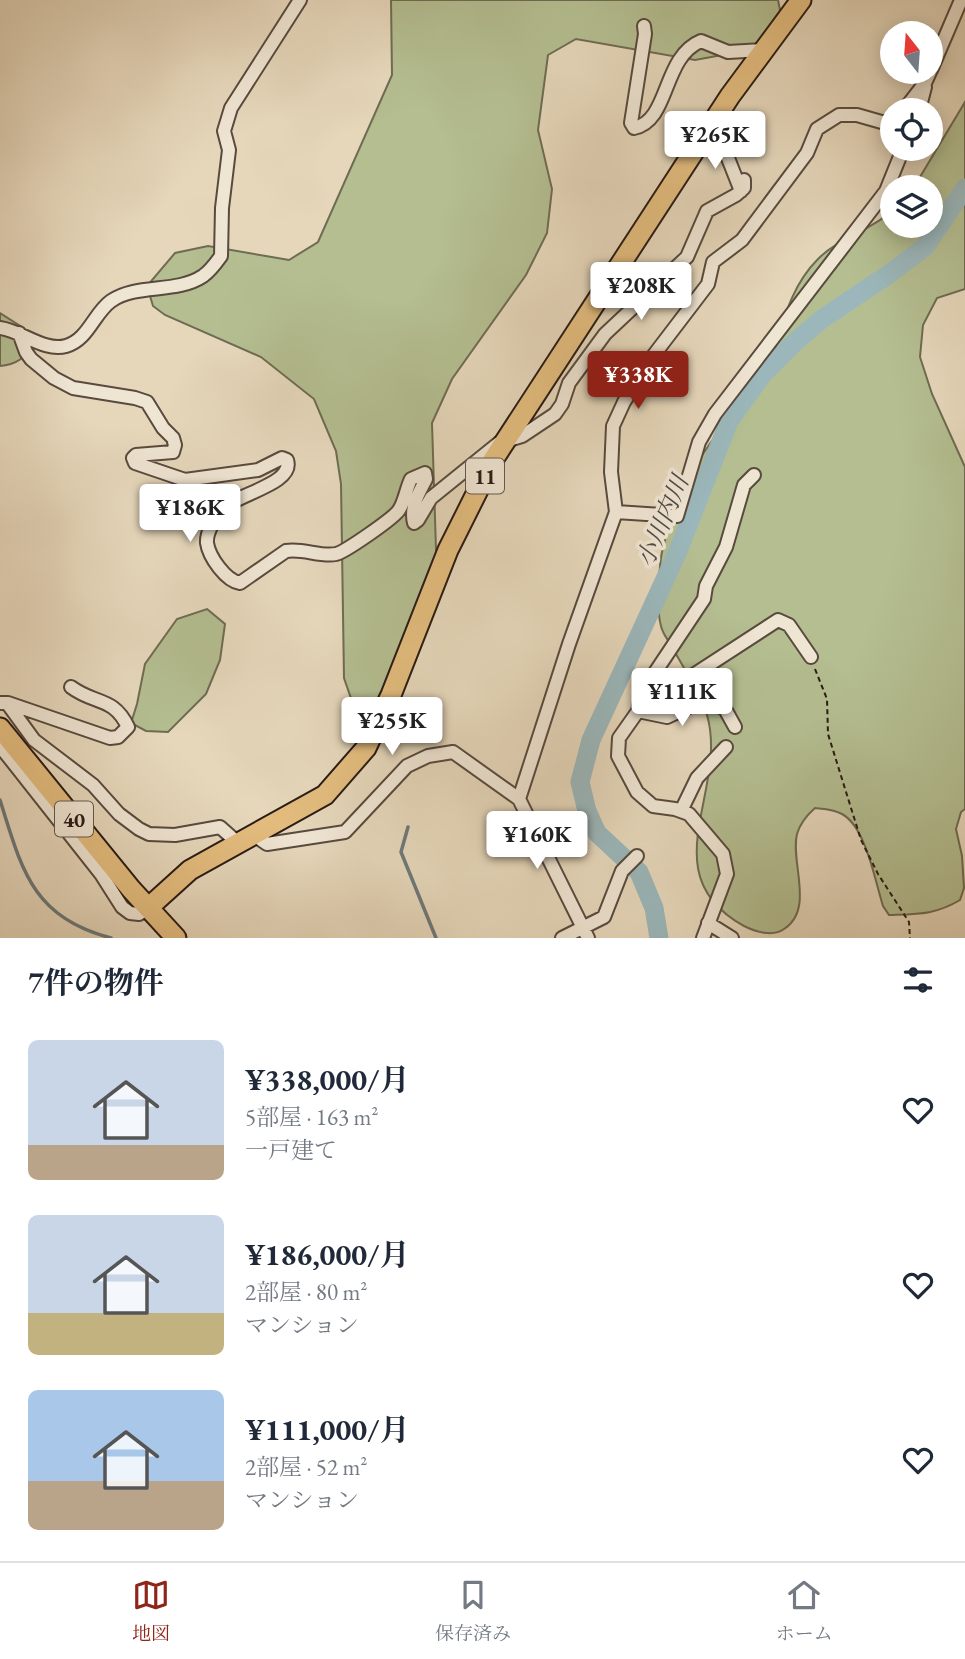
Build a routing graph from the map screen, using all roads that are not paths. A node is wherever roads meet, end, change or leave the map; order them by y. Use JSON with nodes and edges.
{"nodes":[{"id":1,"x":300,"y":0,"type":"edge"},
{"id":2,"x":801,"y":0,"type":"edge"},
{"id":3,"x":961,"y":0,"type":"edge"},
{"id":4,"x":644,"y":26,"type":"dead end"},
{"id":5,"x":943,"y":42,"type":"edge"},
{"id":6,"x":763,"y":50,"type":"junction"},
{"id":7,"x":880,"y":121,"type":"edge"},
{"id":8,"x":701,"y":139,"type":"junction"},
{"id":9,"x":898,"y":161,"type":"edge"},
{"id":10,"x":0,"y":328,"type":"edge"},
{"id":11,"x":19,"y":333,"type":"junction"},
{"id":12,"x":506,"y":440,"type":"junction"},
{"id":13,"x":754,"y":475,"type":"dead end"},
{"id":14,"x":616,"y":512,"type":"junction"},
{"id":15,"x":811,"y":657,"type":"road end"},
{"id":16,"x":71,"y":687,"type":"dead end"},
{"id":17,"x":4,"y":703,"type":"edge"},
{"id":18,"x":638,"y":711,"type":"junction"},
{"id":19,"x":735,"y":727,"type":"dead end"},
{"id":20,"x":0,"y":728,"type":"edge"},
{"id":21,"x":0,"y":746,"type":"edge"},
{"id":22,"x":726,"y":747,"type":"dead end"},
{"id":23,"x":519,"y":799,"type":"junction"},
{"id":24,"x":681,"y":811,"type":"junction"},
{"id":25,"x":246,"y":839,"type":"junction"},
{"id":26,"x":637,"y":856,"type":"dead end"},
{"id":27,"x":148,"y":908,"type":"junction"},
{"id":28,"x":708,"y":923,"type":"junction"},
{"id":29,"x":586,"y":933,"type":"edge"},
{"id":30,"x":176,"y":938,"type":"edge"},
{"id":31,"x":562,"y":938,"type":"edge"},
{"id":32,"x":703,"y":938,"type":"edge"},
{"id":33,"x":732,"y":938,"type":"edge"}],
"edges":[{"from":1,"to":11,"type":"street"},
{"from":2,"to":6,"type":"main road","number":"11"},
{"from":3,"to":5,"type":"street"},
{"from":4,"to":6,"type":"street"},
{"from":6,"to":8,"type":"main road","number":"11"},
{"from":7,"to":14,"type":"street"},
{"from":8,"to":12,"type":"main road","number":"11"},
{"from":8,"to":12,"type":"street"},
{"from":9,"to":14,"type":"street"},
{"from":10,"to":11,"type":"street"},
{"from":11,"to":12,"type":"street"},
{"from":12,"to":25,"type":"main road","number":"11"},
{"from":13,"to":18,"type":"street"},
{"from":14,"to":23,"type":"street"},
{"from":15,"to":18,"type":"street"},
{"from":16,"to":17,"type":"street"},
{"from":17,"to":25,"type":"street"},
{"from":18,"to":19,"type":"street"},
{"from":18,"to":24,"type":"street"},
{"from":20,"to":27,"type":"main road","number":"40"},
{"from":21,"to":27,"type":"street"},
{"from":22,"to":24,"type":"street"},
{"from":23,"to":25,"type":"street"},
{"from":23,"to":29,"type":"street"},
{"from":24,"to":28,"type":"street"},
{"from":25,"to":27,"type":"main road","number":"11"},
{"from":26,"to":29,"type":"street"},
{"from":27,"to":30,"type":"main road"},
{"from":28,"to":32,"type":"street"},
{"from":28,"to":33,"type":"street"},
{"from":29,"to":31,"type":"street"}]}
